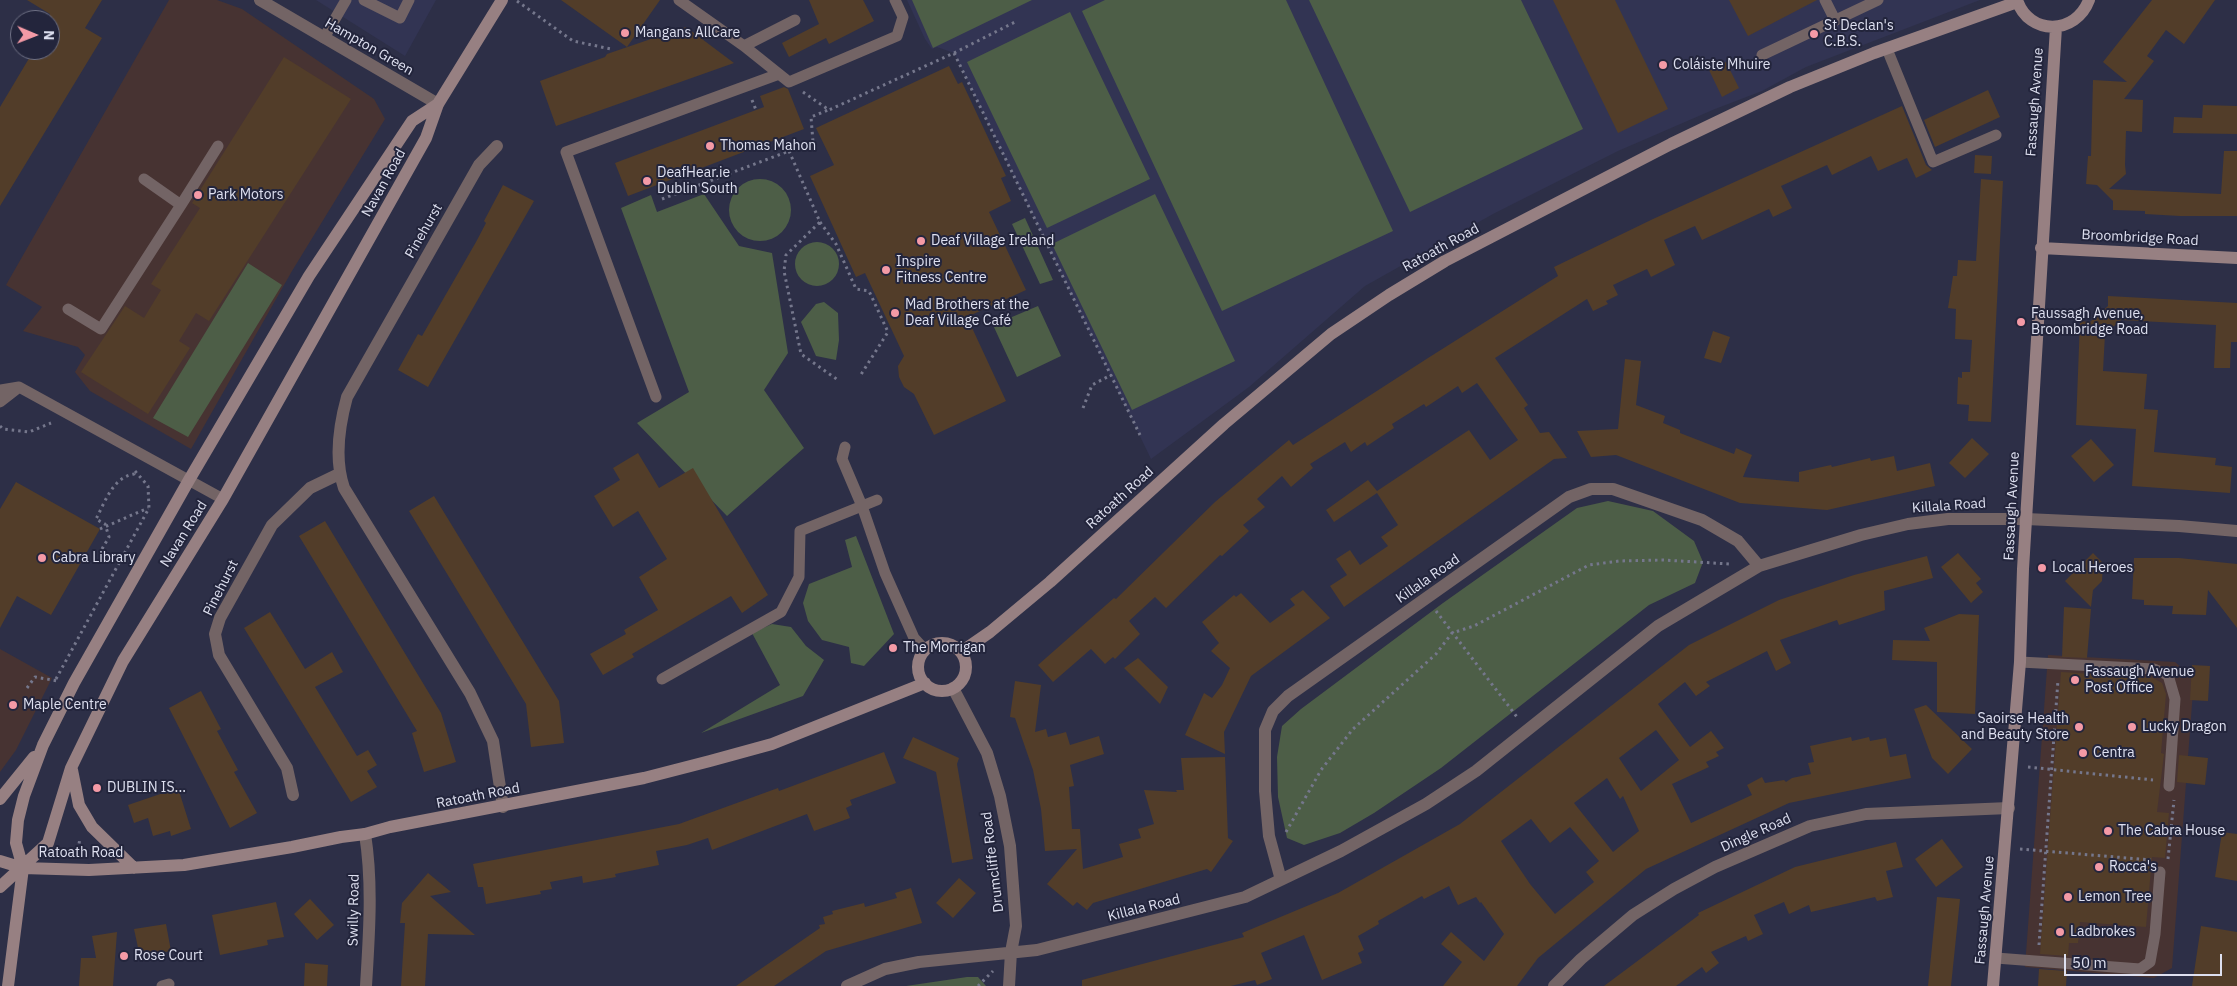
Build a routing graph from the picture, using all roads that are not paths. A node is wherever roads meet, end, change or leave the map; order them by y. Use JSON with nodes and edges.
{"nodes":[{"id":1,"x":260,"y":0,"type":"edge"},
{"id":2,"x":346,"y":0,"type":"edge"},
{"id":3,"x":364,"y":0,"type":"edge"},
{"id":4,"x":409,"y":0,"type":"edge"},
{"id":5,"x":502,"y":0,"type":"edge"},
{"id":6,"x":679,"y":0,"type":"edge"},
{"id":7,"x":895,"y":0,"type":"edge"},
{"id":8,"x":1825,"y":0,"type":"edge"},
{"id":9,"x":1878,"y":0,"type":"edge"},
{"id":10,"x":2089,"y":0,"type":"edge"},
{"id":11,"x":2017,"y":1,"type":"edge"},
{"id":12,"x":795,"y":20,"type":"dead end"},
{"id":13,"x":1835,"y":20,"type":"junction"},
{"id":14,"x":2056,"y":27,"type":"junction"},
{"id":15,"x":324,"y":38,"type":"junction"},
{"id":16,"x":744,"y":46,"type":"junction"},
{"id":17,"x":1886,"y":48,"type":"junction"},
{"id":18,"x":1762,"y":55,"type":"dead end"},
{"id":19,"x":779,"y":74,"type":"junction"},
{"id":20,"x":438,"y":104,"type":"junction"},
{"id":21,"x":1996,"y":135,"type":"dead end"},
{"id":22,"x":218,"y":146,"type":"dead end"},
{"id":23,"x":498,"y":146,"type":"dead end"},
{"id":24,"x":144,"y":179,"type":"dead end"},
{"id":25,"x":180,"y":205,"type":"junction"},
{"id":26,"x":2041,"y":248,"type":"junction"},
{"id":27,"x":2237,"y":258,"type":"edge"},
{"id":28,"x":68,"y":309,"type":"dead end"},
{"id":29,"x":19,"y":387,"type":"junction"},
{"id":30,"x":0,"y":390,"type":"edge"},
{"id":31,"x":656,"y":397,"type":"dead end"},
{"id":32,"x":0,"y":402,"type":"edge"},
{"id":33,"x":845,"y":447,"type":"dead end"},
{"id":34,"x":339,"y":474,"type":"junction"},
{"id":35,"x":189,"y":480,"type":"junction"},
{"id":36,"x":223,"y":499,"type":"junction"},
{"id":37,"x":878,"y":500,"type":"dead end"},
{"id":38,"x":862,"y":506,"type":"junction"},
{"id":39,"x":2026,"y":519,"type":"junction"},
{"id":40,"x":2237,"y":531,"type":"edge"},
{"id":41,"x":1759,"y":566,"type":"junction"},
{"id":42,"x":924,"y":650,"type":"junction"},
{"id":43,"x":961,"y":652,"type":"junction"},
{"id":44,"x":2020,"y":662,"type":"junction"},
{"id":45,"x":662,"y":679,"type":"dead end"},
{"id":46,"x":925,"y":683,"type":"junction"},
{"id":47,"x":953,"y":688,"type":"junction"},
{"id":48,"x":43,"y":745,"type":"junction"},
{"id":49,"x":71,"y":768,"type":"junction"},
{"id":50,"x":2169,"y":784,"type":"road end"},
{"id":51,"x":293,"y":795,"type":"dead end"},
{"id":52,"x":0,"y":799,"type":"edge"},
{"id":53,"x":503,"y":806,"type":"junction"},
{"id":54,"x":2009,"y":808,"type":"junction"},
{"id":55,"x":366,"y":834,"type":"junction"},
{"id":56,"x":0,"y":861,"type":"edge"},
{"id":57,"x":23,"y":868,"type":"junction"},
{"id":58,"x":134,"y":868,"type":"junction"},
{"id":59,"x":2160,"y":872,"type":"dead end"},
{"id":60,"x":1280,"y":880,"type":"junction"},
{"id":61,"x":0,"y":887,"type":"edge"},
{"id":62,"x":1011,"y":952,"type":"junction"},
{"id":63,"x":1996,"y":958,"type":"junction"},
{"id":64,"x":8,"y":986,"type":"edge"},
{"id":65,"x":366,"y":986,"type":"edge"},
{"id":66,"x":847,"y":986,"type":"edge"},
{"id":67,"x":1009,"y":986,"type":"edge"},
{"id":68,"x":1554,"y":986,"type":"edge"},
{"id":69,"x":1993,"y":986,"type":"edge"}],
"edges":[{"from":1,"to":15,"type":"street","name":"Hampton Green"},
{"from":2,"to":15,"type":"lane"},
{"from":3,"to":4,"type":"lane"},
{"from":5,"to":20,"type":"main road","name":"Navan Road"},
{"from":6,"to":16,"type":"lane"},
{"from":7,"to":19,"type":"lane"},
{"from":8,"to":13,"type":"lane"},
{"from":9,"to":13,"type":"lane"},
{"from":10,"to":14,"type":"main road"},
{"from":11,"to":14,"type":"main road"},
{"from":11,"to":17,"type":"main road","name":"Ratoath Road"},
{"from":12,"to":16,"type":"lane"},
{"from":13,"to":18,"type":"lane"},
{"from":14,"to":26,"type":"main road","name":"Fassaugh Avenue"},
{"from":15,"to":20,"type":"street","name":"Hampton Green"},
{"from":16,"to":19,"type":"lane"},
{"from":17,"to":21,"type":"lane"},
{"from":17,"to":43,"type":"main road","name":"Ratoath Road"},
{"from":19,"to":31,"type":"lane"},
{"from":20,"to":35,"type":"main road","name":"Navan Road"},
{"from":20,"to":36,"type":"main road","name":"Navan Road"},
{"from":22,"to":25,"type":"lane"},
{"from":23,"to":34,"type":"street","name":"Pinehurst"},
{"from":24,"to":25,"type":"lane"},
{"from":25,"to":28,"type":"lane"},
{"from":26,"to":27,"type":"main road","name":"Broombridge Road"},
{"from":26,"to":39,"type":"main road","name":"Fassaugh Avenue"},
{"from":29,"to":30,"type":"lane"},
{"from":29,"to":32,"type":"lane"},
{"from":29,"to":35,"type":"lane"},
{"from":33,"to":38,"type":"lane"},
{"from":34,"to":51,"type":"street","name":"Pinehurst"},
{"from":34,"to":53,"type":"street","name":"Pinehurst"},
{"from":35,"to":36,"type":"lane"},
{"from":35,"to":48,"type":"main road","name":"Navan Road"},
{"from":36,"to":49,"type":"main road","name":"Navan Road"},
{"from":37,"to":38,"type":"lane"},
{"from":38,"to":42,"type":"lane"},
{"from":38,"to":45,"type":"lane"},
{"from":39,"to":40,"type":"street","name":"Killala Road"},
{"from":39,"to":41,"type":"street","name":"Killala Road"},
{"from":39,"to":44,"type":"main road","name":"Fassaugh Avenue"},
{"from":41,"to":60,"type":"street","name":"Killala Road"},
{"from":41,"to":60,"type":"street","name":"Killala Road"},
{"from":42,"to":43,"type":"main road"},
{"from":42,"to":46,"type":"main road"},
{"from":43,"to":47,"type":"main road"},
{"from":44,"to":50,"type":"lane"},
{"from":44,"to":54,"type":"main road","name":"Fassaugh Avenue"},
{"from":46,"to":47,"type":"main road"},
{"from":46,"to":53,"type":"main road","name":"Ratoath Road"},
{"from":47,"to":62,"type":"street","name":"Drumcliffe Road"},
{"from":48,"to":52,"type":"main road","name":"Navan Road"},
{"from":48,"to":57,"type":"main road","name":"Navan Road"},
{"from":49,"to":57,"type":"main road","name":"Navan Road"},
{"from":49,"to":58,"type":"main road"},
{"from":53,"to":55,"type":"main road","name":"Ratoath Road"},
{"from":54,"to":63,"type":"main road","name":"Fassaugh Avenue"},
{"from":54,"to":68,"type":"street","name":"Dingle Road"},
{"from":55,"to":58,"type":"main road","name":"Ratoath Road"},
{"from":55,"to":65,"type":"street","name":"Swilly Road"},
{"from":56,"to":57,"type":"main road","name":"Ratoath Road"},
{"from":57,"to":58,"type":"main road","name":"Ratoath Road"},
{"from":57,"to":61,"type":"main road"},
{"from":57,"to":64,"type":"main road"},
{"from":59,"to":63,"type":"lane"},
{"from":60,"to":62,"type":"street","name":"Killala Road"},
{"from":62,"to":66,"type":"street"},
{"from":62,"to":67,"type":"street","name":"Drumcliffe Road"},
{"from":63,"to":69,"type":"main road","name":"Fassaugh Avenue"}]}
